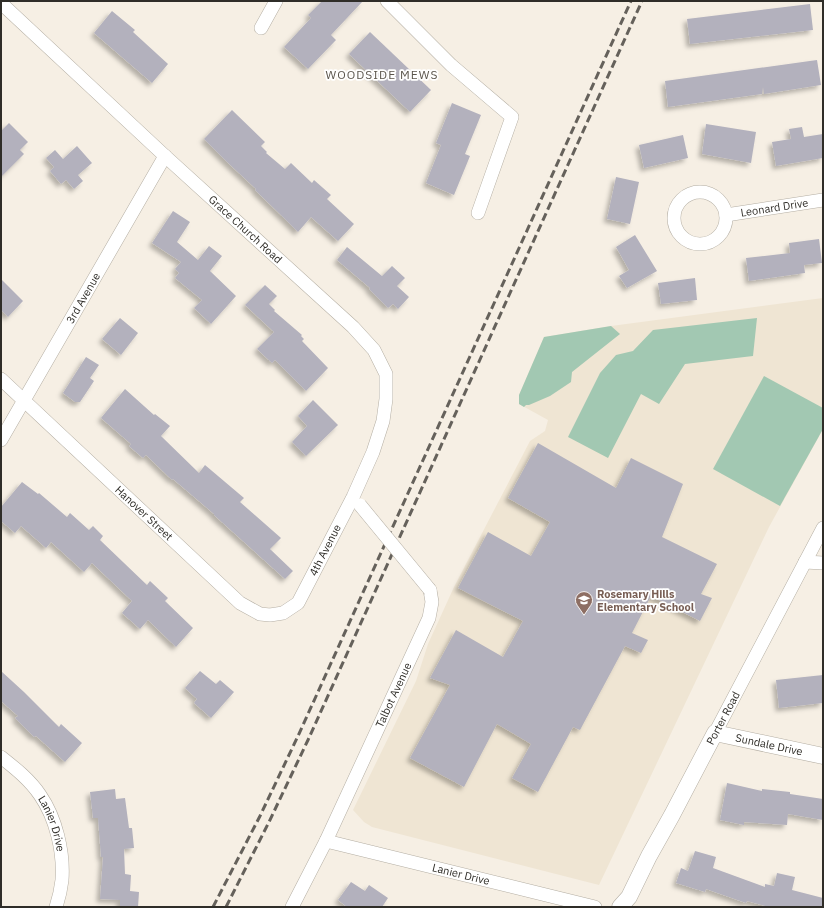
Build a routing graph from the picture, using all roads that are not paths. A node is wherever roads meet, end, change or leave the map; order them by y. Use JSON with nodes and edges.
{"nodes":[{"id":1,"x":276,"y":1,"type":"edge"},
{"id":2,"x":387,"y":1,"type":"edge"},
{"id":3,"x":1,"y":3,"type":"edge"},
{"id":4,"x":261,"y":28,"type":"dead end"},
{"id":5,"x":166,"y":156,"type":"junction"},
{"id":6,"x":823,"y":200,"type":"edge"},
{"id":7,"x":478,"y":213,"type":"dead end"},
{"id":8,"x":726,"y":215,"type":"junction"},
{"id":9,"x":1,"y":379,"type":"edge"},
{"id":10,"x":24,"y":400,"type":"junction"},
{"id":11,"x":1,"y":440,"type":"edge"},
{"id":12,"x":357,"y":501,"type":"junction"},
{"id":13,"x":823,"y":528,"type":"edge"},
{"id":14,"x":805,"y":562,"type":"junction"},
{"id":15,"x":823,"y":563,"type":"edge"},
{"id":16,"x":298,"y":603,"type":"joint"},
{"id":17,"x":715,"y":734,"type":"junction"},
{"id":18,"x":1,"y":756,"type":"edge"},
{"id":19,"x":823,"y":756,"type":"edge"},
{"id":20,"x":326,"y":840,"type":"junction"},
{"id":21,"x":56,"y":907,"type":"edge"},
{"id":22,"x":292,"y":907,"type":"edge"},
{"id":23,"x":595,"y":907,"type":"edge"},
{"id":24,"x":620,"y":907,"type":"edge"}],
"edges":[{"from":1,"to":4,"type":"street"},
{"from":2,"to":7,"type":"street"},
{"from":3,"to":5,"type":"street","name":"Grace Church Road"},
{"from":5,"to":10,"type":"street","name":"3rd Avenue"},
{"from":5,"to":12,"type":"street","name":"Grace Church Road"},
{"from":6,"to":8,"type":"street","name":"Leonard Drive"},
{"from":8,"to":8,"type":"street","name":"Leonard Drive"},
{"from":9,"to":10,"type":"street","name":"Hanover Street"},
{"from":10,"to":11,"type":"street","name":"3rd Avenue"},
{"from":10,"to":16,"type":"street","name":"Hanover Street"},
{"from":12,"to":16,"type":"street","name":"4th Avenue"},
{"from":12,"to":20,"type":"street","name":"Talbot Avenue","bridge":true},
{"from":13,"to":14,"type":"street","name":"Porter Road"},
{"from":14,"to":15,"type":"street"},
{"from":14,"to":17,"type":"street","name":"Porter Road"},
{"from":17,"to":19,"type":"street","name":"Sundale Drive"},
{"from":17,"to":24,"type":"street","name":"Porter Road"},
{"from":18,"to":21,"type":"street","name":"Lanier Drive"},
{"from":20,"to":22,"type":"street","name":"Talbot Avenue"},
{"from":20,"to":23,"type":"street","name":"Lanier Drive"}]}
